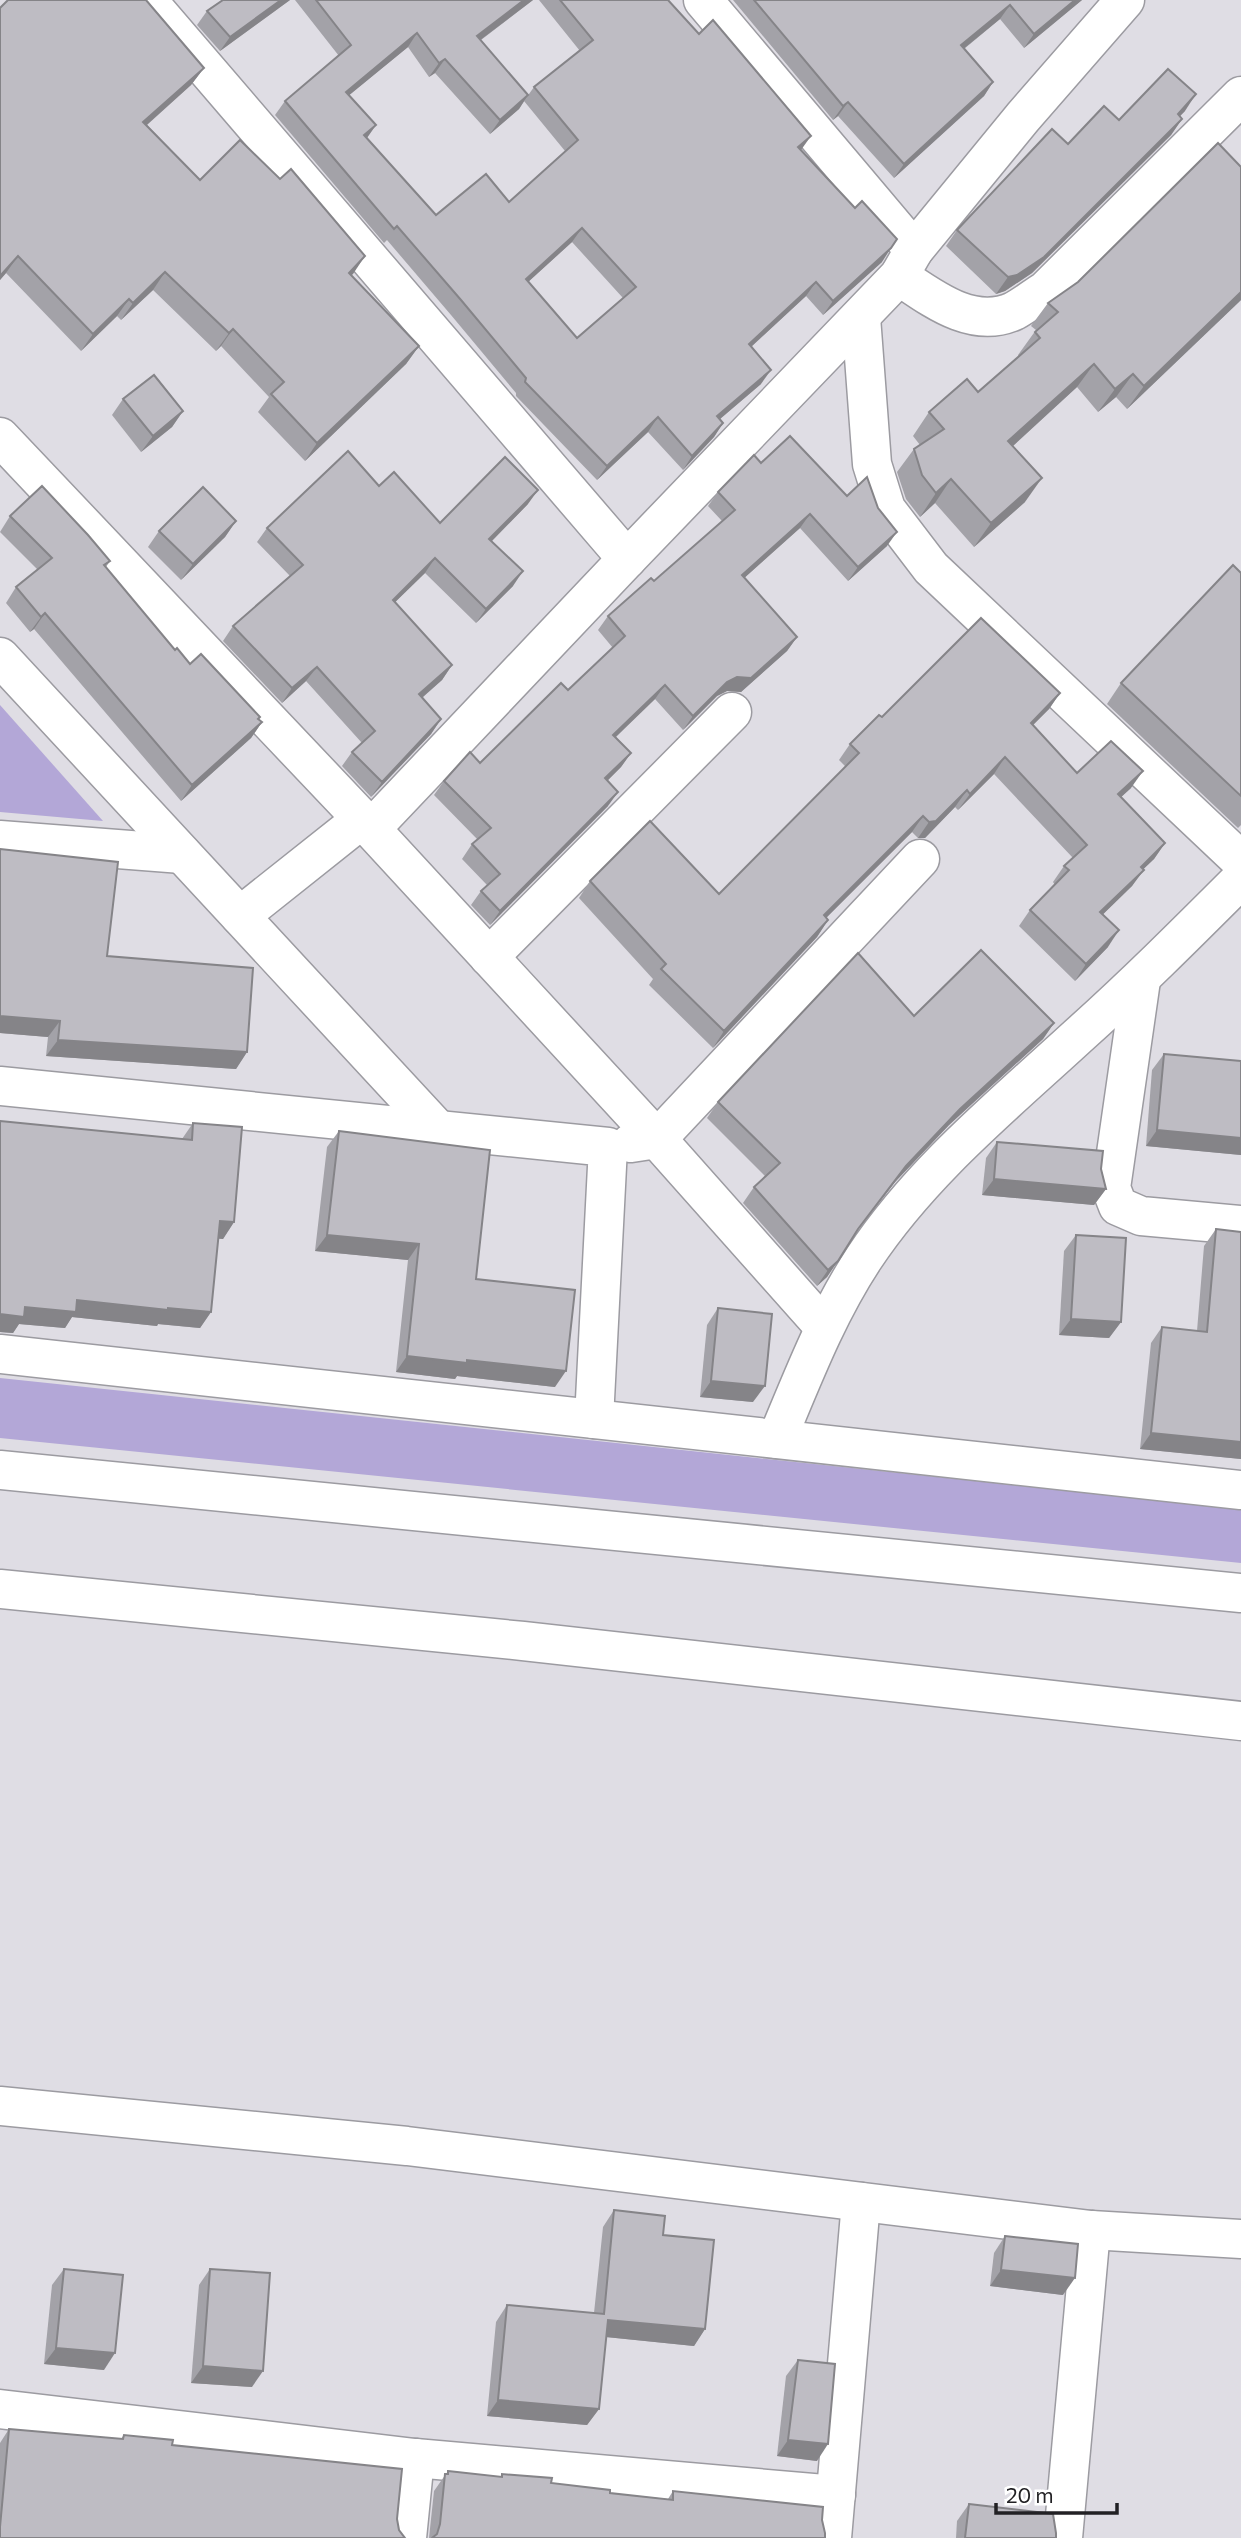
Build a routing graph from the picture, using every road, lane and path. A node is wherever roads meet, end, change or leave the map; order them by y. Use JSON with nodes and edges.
{"nodes":[{"id":1,"x":148,"y":0,"type":"edge"},
{"id":2,"x":703,"y":0,"type":"edge"},
{"id":3,"x":1125,"y":0,"type":"edge"},
{"id":4,"x":1241,"y":96,"type":"edge"},
{"id":5,"x":906,"y":263,"type":"junction"},
{"id":6,"x":860,"y":317,"type":"junction"},
{"id":7,"x":0,"y":437,"type":"edge"},
{"id":8,"x":627,"y":559,"type":"junction"},
{"id":9,"x":0,"y":657,"type":"edge"},
{"id":10,"x":732,"y":712,"type":"dead end"},
{"id":11,"x":367,"y":824,"type":"junction"},
{"id":12,"x":0,"y":840,"type":"edge"},
{"id":13,"x":182,"y":854,"type":"junction"},
{"id":14,"x":920,"y":859,"type":"dead end"},
{"id":15,"x":1241,"y":860,"type":"edge"},
{"id":16,"x":1241,"y":879,"type":"edge"},
{"id":17,"x":240,"y":916,"type":"junction"},
{"id":18,"x":489,"y":957,"type":"junction"},
{"id":19,"x":1141,"y":980,"type":"junction"},
{"id":20,"x":0,"y":1086,"type":"edge"},
{"id":21,"x":440,"y":1132,"type":"junction"},
{"id":22,"x":657,"y":1139,"type":"junction"},
{"id":23,"x":608,"y":1147,"type":"junction"},
{"id":24,"x":1241,"y":1225,"type":"edge"},
{"id":25,"x":824,"y":1328,"type":"junction"},
{"id":26,"x":0,"y":1354,"type":"edge"},
{"id":27,"x":594,"y":1419,"type":"junction"},
{"id":28,"x":778,"y":1439,"type":"junction"},
{"id":29,"x":0,"y":1470,"type":"edge"},
{"id":30,"x":1241,"y":1490,"type":"edge"},
{"id":31,"x":0,"y":1589,"type":"edge"},
{"id":32,"x":1241,"y":1593,"type":"edge"},
{"id":33,"x":1241,"y":1721,"type":"edge"},
{"id":34,"x":0,"y":2106,"type":"edge"},
{"id":35,"x":861,"y":2202,"type":"junction"},
{"id":36,"x":1091,"y":2230,"type":"junction"},
{"id":37,"x":1241,"y":2239,"type":"edge"},
{"id":38,"x":0,"y":2409,"type":"edge"},
{"id":39,"x":415,"y":2458,"type":"junction"},
{"id":40,"x":836,"y":2495,"type":"junction"},
{"id":41,"x":407,"y":2538,"type":"edge"},
{"id":42,"x":832,"y":2538,"type":"edge"},
{"id":43,"x":1063,"y":2538,"type":"edge"}],
"edges":[{"from":1,"to":8,"type":"street"},
{"from":2,"to":5,"type":"street"},
{"from":3,"to":5,"type":"street"},
{"from":4,"to":5,"type":"street"},
{"from":5,"to":6,"type":"street"},
{"from":6,"to":8,"type":"street"},
{"from":6,"to":15,"type":"street"},
{"from":7,"to":11,"type":"street"},
{"from":8,"to":11,"type":"street"},
{"from":9,"to":13,"type":"street"},
{"from":10,"to":18,"type":"street"},
{"from":11,"to":17,"type":"street"},
{"from":11,"to":18,"type":"street"},
{"from":12,"to":13,"type":"street"},
{"from":13,"to":17,"type":"street"},
{"from":14,"to":22,"type":"street"},
{"from":16,"to":19,"type":"street"},
{"from":17,"to":21,"type":"street"},
{"from":18,"to":22,"type":"street"},
{"from":19,"to":24,"type":"street"},
{"from":19,"to":25,"type":"street"},
{"from":20,"to":21,"type":"street"},
{"from":21,"to":23,"type":"street"},
{"from":22,"to":23,"type":"street"},
{"from":22,"to":25,"type":"street"},
{"from":23,"to":27,"type":"street"},
{"from":25,"to":28,"type":"street"},
{"from":26,"to":27,"type":"street"},
{"from":27,"to":28,"type":"street"},
{"from":28,"to":30,"type":"street"},
{"from":29,"to":32,"type":"street"},
{"from":31,"to":33,"type":"street"},
{"from":34,"to":35,"type":"street"},
{"from":35,"to":36,"type":"street"},
{"from":35,"to":40,"type":"street"},
{"from":36,"to":37,"type":"street"},
{"from":36,"to":43,"type":"street"},
{"from":38,"to":39,"type":"street"},
{"from":39,"to":40,"type":"street"},
{"from":39,"to":41,"type":"street"},
{"from":40,"to":42,"type":"street"}]}
